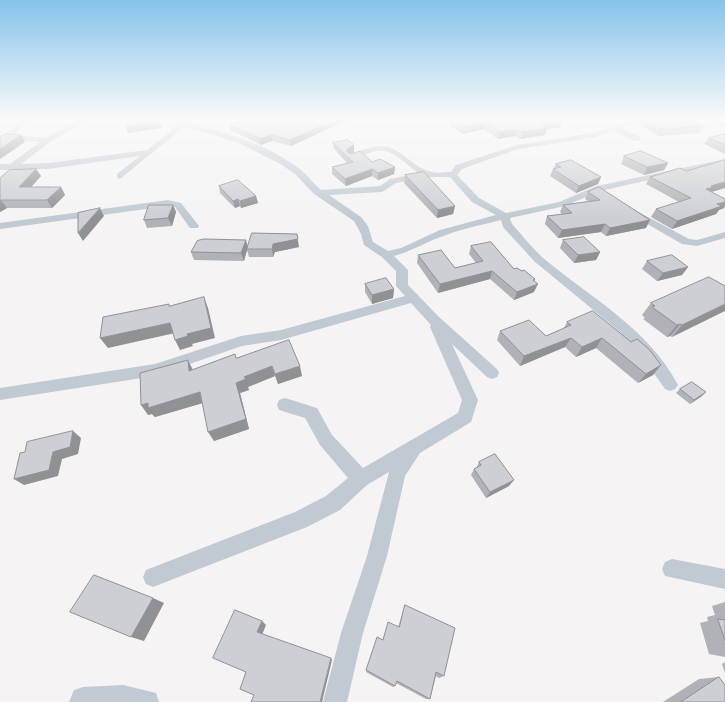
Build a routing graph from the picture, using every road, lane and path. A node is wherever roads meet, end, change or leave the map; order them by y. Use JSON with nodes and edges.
{"nodes":[{"id":1,"x":32,"y":152,"type":"edge"},
{"id":2,"x":149,"y":152,"type":"joint"},
{"id":3,"x":263,"y":152,"type":"edge"},
{"id":4,"x":366,"y":152,"type":"edge"},
{"id":5,"x":394,"y":152,"type":"edge"},
{"id":6,"x":504,"y":152,"type":"edge"},
{"id":7,"x":352,"y":157,"type":"edge"},
{"id":8,"x":725,"y":161,"type":"edge"},
{"id":9,"x":0,"y":167,"type":"edge"},
{"id":10,"x":12,"y":167,"type":"junction"},
{"id":11,"x":428,"y":174,"type":"junction"},
{"id":12,"x":453,"y":175,"type":"junction"},
{"id":13,"x":120,"y":176,"type":"dead end"},
{"id":14,"x":597,"y":189,"type":"junction"},
{"id":15,"x":319,"y":193,"type":"junction"},
{"id":16,"x":610,"y":197,"type":"edge"},
{"id":17,"x":623,"y":205,"type":"edge"},
{"id":18,"x":505,"y":216,"type":"junction"},
{"id":19,"x":0,"y":226,"type":"edge"},
{"id":20,"x":194,"y":226,"type":"dead end"},
{"id":21,"x":725,"y":235,"type":"edge"},
{"id":22,"x":386,"y":255,"type":"junction"},
{"id":23,"x":414,"y":298,"type":"junction"},
{"id":24,"x":434,"y":320,"type":"junction"},
{"id":25,"x":492,"y":373,"type":"dead end"},
{"id":26,"x":670,"y":385,"type":"dead end"},
{"id":27,"x":0,"y":394,"type":"edge"},
{"id":28,"x":285,"y":405,"type":"dead end"},
{"id":29,"x":414,"y":448,"type":"junction"},
{"id":30,"x":361,"y":479,"type":"junction"},
{"id":31,"x":672,"y":569,"type":"dead end"},
{"id":32,"x":153,"y":577,"type":"dead end"},
{"id":33,"x":725,"y":579,"type":"edge"},
{"id":34,"x":81,"y":702,"type":"edge"},
{"id":35,"x":147,"y":702,"type":"edge"},
{"id":36,"x":335,"y":702,"type":"edge"}],
"edges":[{"from":1,"to":10,"type":"street"},
{"from":2,"to":10,"type":"street"},
{"from":2,"to":13,"type":"street"},
{"from":3,"to":15,"type":"street"},
{"from":4,"to":7,"type":"street"},
{"from":5,"to":11,"type":"street"},
{"from":6,"to":12,"type":"street"},
{"from":8,"to":14,"type":"street"},
{"from":9,"to":10,"type":"street"},
{"from":11,"to":12,"type":"street"},
{"from":11,"to":15,"type":"street"},
{"from":12,"to":18,"type":"street"},
{"from":14,"to":16,"type":"street"},
{"from":14,"to":18,"type":"street"},
{"from":15,"to":22,"type":"street"},
{"from":17,"to":21,"type":"street"},
{"from":18,"to":22,"type":"street"},
{"from":18,"to":26,"type":"street"},
{"from":19,"to":20,"type":"street"},
{"from":22,"to":23,"type":"street"},
{"from":23,"to":24,"type":"street"},
{"from":23,"to":27,"type":"street"},
{"from":24,"to":25,"type":"street"},
{"from":24,"to":29,"type":"street"},
{"from":28,"to":30,"type":"street"},
{"from":29,"to":30,"type":"street"},
{"from":29,"to":36,"type":"street"},
{"from":30,"to":32,"type":"street"},
{"from":31,"to":33,"type":"street"},
{"from":34,"to":35,"type":"street"}]}
